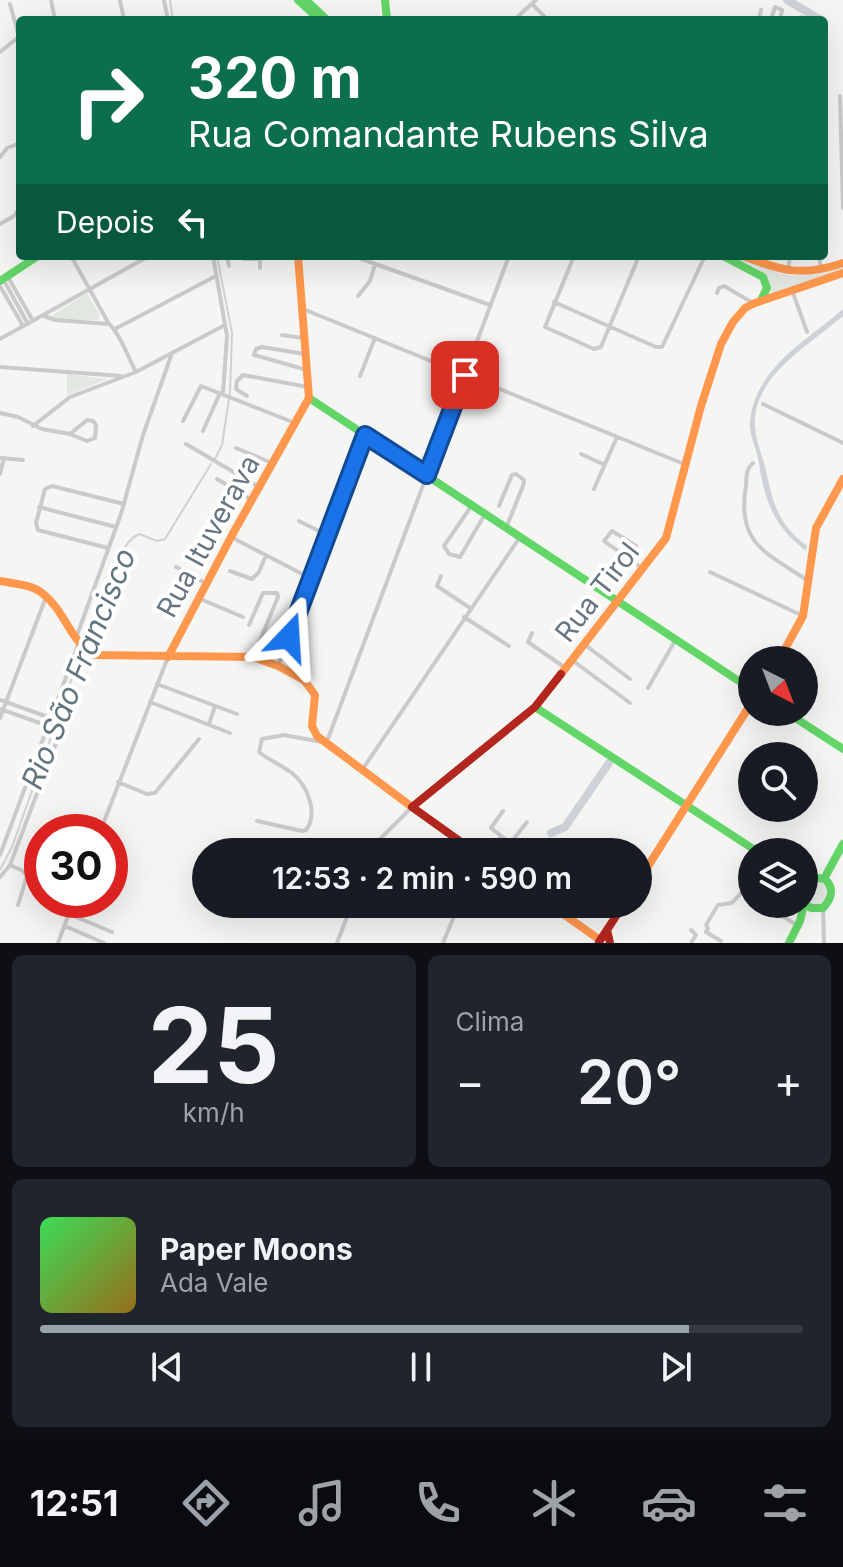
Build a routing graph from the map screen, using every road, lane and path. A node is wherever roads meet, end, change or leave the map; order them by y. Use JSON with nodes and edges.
{"nodes":[{"id":1,"x":298,"y":0,"type":"edge"},
{"id":2,"x":306,"y":0,"type":"edge"},
{"id":3,"x":534,"y":2,"type":"edge"},
{"id":4,"x":10,"y":4,"type":"dead end"},
{"id":5,"x":761,"y":10,"type":"dead end"},
{"id":6,"x":315,"y":16,"type":"edge"},
{"id":7,"x":323,"y":16,"type":"edge"},
{"id":8,"x":518,"y":16,"type":"edge"},
{"id":9,"x":760,"y":16,"type":"edge"},
{"id":10,"x":772,"y":16,"type":"edge"},
{"id":11,"x":781,"y":16,"type":"edge"},
{"id":12,"x":16,"y":26,"type":"edge"},
{"id":13,"x":16,"y":39,"type":"edge"},
{"id":14,"x":0,"y":52,"type":"edge"},
{"id":15,"x":833,"y":96,"type":"dead end"},
{"id":16,"x":842,"y":96,"type":"edge"},
{"id":17,"x":843,"y":208,"type":"edge"},
{"id":18,"x":32,"y":260,"type":"edge"},
{"id":19,"x":73,"y":260,"type":"edge"},
{"id":20,"x":142,"y":260,"type":"edge"},
{"id":21,"x":214,"y":260,"type":"edge"},
{"id":22,"x":228,"y":260,"type":"edge"},
{"id":23,"x":260,"y":260,"type":"edge"},
{"id":24,"x":298,"y":260,"type":"edge"},
{"id":25,"x":364,"y":260,"type":"edge"},
{"id":26,"x":507,"y":260,"type":"edge"},
{"id":27,"x":572,"y":260,"type":"edge"},
{"id":28,"x":637,"y":260,"type":"edge"},
{"id":29,"x":703,"y":260,"type":"edge"},
{"id":30,"x":731,"y":260,"type":"edge"},
{"id":31,"x":761,"y":260,"type":"edge"},
{"id":32,"x":790,"y":260,"type":"edge"},
{"id":33,"x":819,"y":260,"type":"edge"},
{"id":34,"x":843,"y":263,"type":"edge"},
{"id":35,"x":375,"y":264,"type":"junction"},
{"id":36,"x":229,"y":266,"type":"dead end"},
{"id":37,"x":260,"y":268,"type":"dead end"},
{"id":38,"x":822,"y":271,"type":"junction"},
{"id":39,"x":788,"y":273,"type":"junction"},
{"id":40,"x":843,"y":273,"type":"edge"},
{"id":41,"x":216,"y":276,"type":"junction"},
{"id":42,"x":3,"y":281,"type":"edge"},
{"id":43,"x":90,"y":289,"type":"junction"},
{"id":44,"x":792,"y":290,"type":"junction"},
{"id":45,"x":717,"y":293,"type":"dead end"},
{"id":46,"x":358,"y":296,"type":"dead end"},
{"id":47,"x":554,"y":302,"type":"junction"},
{"id":48,"x":756,"y":302,"type":"junction"},
{"id":49,"x":490,"y":305,"type":"junction"},
{"id":50,"x":301,"y":308,"type":"junction"},
{"id":51,"x":43,"y":315,"type":"junction"},
{"id":52,"x":28,"y":324,"type":"junction"},
{"id":53,"x":109,"y":324,"type":"junction"},
{"id":54,"x":225,"y":325,"type":"junction"},
{"id":55,"x":610,"y":327,"type":"junction"},
{"id":56,"x":115,"y":329,"type":"junction"},
{"id":57,"x":807,"y":332,"type":"dead end"},
{"id":58,"x":282,"y":335,"type":"dead end"},
{"id":59,"x":304,"y":338,"type":"junction"},
{"id":60,"x":375,"y":338,"type":"junction"},
{"id":61,"x":0,"y":339,"type":"edge"},
{"id":62,"x":305,"y":354,"type":"junction"},
{"id":63,"x":171,"y":356,"type":"junction"},
{"id":64,"x":0,"y":367,"type":"edge"},
{"id":65,"x":307,"y":370,"type":"junction"},
{"id":66,"x":136,"y":372,"type":"junction"},
{"id":67,"x":465,"y":375,"type":"junction"},
{"id":68,"x":124,"y":376,"type":"junction"},
{"id":69,"x":360,"y":376,"type":"dead end"},
{"id":70,"x":308,"y":387,"type":"junction"},
{"id":71,"x":224,"y":395,"type":"junction"},
{"id":72,"x":247,"y":396,"type":"dead end"},
{"id":73,"x":309,"y":398,"type":"junction"},
{"id":74,"x":763,"y":404,"type":"dead end"},
{"id":75,"x":0,"y":413,"type":"edge"},
{"id":76,"x":183,"y":421,"type":"dead end"},
{"id":77,"x":295,"y":423,"type":"junction"},
{"id":78,"x":33,"y":426,"type":"junction"},
{"id":79,"x":203,"y":431,"type":"dead end"},
{"id":80,"x":70,"y":434,"type":"junction"},
{"id":81,"x":365,"y":435,"type":"junction"},
{"id":82,"x":617,"y":437,"type":"junction"},
{"id":83,"x":843,"y":443,"type":"edge"},
{"id":84,"x":186,"y":444,"type":"dead end"},
{"id":85,"x":236,"y":448,"type":"dead end"},
{"id":86,"x":581,"y":454,"type":"dead end"},
{"id":87,"x":2,"y":458,"type":"edge"},
{"id":88,"x":23,"y":460,"type":"dead end"},
{"id":89,"x":272,"y":463,"type":"junction"},
{"id":90,"x":753,"y":463,"type":"dead end"},
{"id":91,"x":605,"y":465,"type":"junction"},
{"id":92,"x":686,"y":465,"type":"junction"},
{"id":93,"x":231,"y":470,"type":"junction"},
{"id":94,"x":0,"y":474,"type":"edge"},
{"id":95,"x":427,"y":475,"type":"junction"},
{"id":96,"x":217,"y":479,"type":"dead end"},
{"id":97,"x":843,"y":479,"type":"edge"},
{"id":98,"x":223,"y":483,"type":"junction"},
{"id":99,"x":259,"y":487,"type":"junction"},
{"id":100,"x":594,"y":489,"type":"dead end"},
{"id":101,"x":252,"y":500,"type":"junction"},
{"id":102,"x":124,"y":504,"type":"junction"},
{"id":103,"x":472,"y":505,"type":"junction"},
{"id":104,"x":499,"y":506,"type":"dead end"},
{"id":105,"x":39,"y":507,"type":"junction"},
{"id":106,"x":485,"y":514,"type":"junction"},
{"id":107,"x":299,"y":521,"type":"dead end"},
{"id":108,"x":116,"y":527,"type":"junction"},
{"id":109,"x":506,"y":528,"type":"junction"},
{"id":110,"x":327,"y":535,"type":"junction"},
{"id":111,"x":231,"y":537,"type":"junction"},
{"id":112,"x":520,"y":537,"type":"junction"},
{"id":113,"x":636,"y":546,"type":"dead end"},
{"id":114,"x":108,"y":549,"type":"junction"},
{"id":115,"x":266,"y":555,"type":"junction"},
{"id":116,"x":176,"y":567,"type":"dead end"},
{"id":117,"x":643,"y":569,"type":"junction"},
{"id":118,"x":230,"y":571,"type":"dead end"},
{"id":119,"x":710,"y":572,"type":"dead end"},
{"id":120,"x":441,"y":576,"type":"dead end"},
{"id":121,"x":310,"y":578,"type":"junction"},
{"id":122,"x":807,"y":580,"type":"junction"},
{"id":123,"x":0,"y":581,"type":"edge"},
{"id":124,"x":206,"y":583,"type":"junction"},
{"id":125,"x":46,"y":597,"type":"junction"},
{"id":126,"x":198,"y":598,"type":"junction"},
{"id":127,"x":617,"y":602,"type":"junction"},
{"id":128,"x":470,"y":608,"type":"junction"},
{"id":129,"x":803,"y":616,"type":"junction"},
{"id":130,"x":243,"y":617,"type":"dead end"},
{"id":131,"x":464,"y":617,"type":"junction"},
{"id":132,"x":249,"y":625,"type":"dead end"},
{"id":133,"x":532,"y":633,"type":"dead end"},
{"id":134,"x":676,"y":639,"type":"junction"},
{"id":135,"x":584,"y":644,"type":"junction"},
{"id":136,"x":79,"y":645,"type":"junction"},
{"id":137,"x":509,"y":646,"type":"dead end"},
{"id":138,"x":787,"y":646,"type":"edge"},
{"id":139,"x":168,"y":657,"type":"junction"},
{"id":140,"x":253,"y":657,"type":"junction"},
{"id":141,"x":569,"y":664,"type":"junction"},
{"id":142,"x":278,"y":666,"type":"junction"},
{"id":143,"x":630,"y":679,"type":"dead end"},
{"id":144,"x":738,"y":680,"type":"edge"},
{"id":145,"x":157,"y":684,"type":"junction"},
{"id":146,"x":648,"y":688,"type":"dead end"},
{"id":147,"x":3,"y":701,"type":"edge"},
{"id":148,"x":150,"y":702,"type":"junction"},
{"id":149,"x":630,"y":703,"type":"dead end"},
{"id":150,"x":215,"y":706,"type":"junction"},
{"id":151,"x":535,"y":707,"type":"junction"},
{"id":152,"x":2,"y":709,"type":"edge"},
{"id":153,"x":69,"y":709,"type":"dead end"},
{"id":154,"x":237,"y":714,"type":"dead end"},
{"id":155,"x":0,"y":718,"type":"edge"},
{"id":156,"x":51,"y":718,"type":"junction"},
{"id":157,"x":209,"y":724,"type":"junction"},
{"id":158,"x":738,"y":724,"type":"edge"},
{"id":159,"x":48,"y":726,"type":"junction"},
{"id":160,"x":808,"y":726,"type":"edge"},
{"id":161,"x":230,"y":733,"type":"dead end"},
{"id":162,"x":199,"y":739,"type":"dead end"},
{"id":163,"x":324,"y":743,"type":"junction"},
{"id":164,"x":843,"y":749,"type":"edge"},
{"id":165,"x":362,"y":770,"type":"junction"},
{"id":166,"x":118,"y":782,"type":"junction"},
{"id":167,"x":416,"y":802,"type":"junction"},
{"id":168,"x":687,"y":806,"type":"junction"},
{"id":169,"x":503,"y":811,"type":"dead end"},
{"id":170,"x":106,"y":814,"type":"edge"},
{"id":171,"x":428,"y":819,"type":"junction"},
{"id":172,"x":257,"y":821,"type":"dead end"},
{"id":173,"x":527,"y":822,"type":"dead end"},
{"id":174,"x":500,"y":837,"type":"joint"},
{"id":175,"x":381,"y":838,"type":"edge"},
{"id":176,"x":455,"y":838,"type":"edge"},
{"id":177,"x":738,"y":839,"type":"edge"},
{"id":178,"x":843,"y":844,"type":"edge"},
{"id":179,"x":0,"y":855,"type":"edge"},
{"id":180,"x":652,"y":860,"type":"edge"},
{"id":181,"x":10,"y":865,"type":"junction"},
{"id":182,"x":818,"y":876,"type":"edge"},
{"id":183,"x":0,"y":877,"type":"edge"},
{"id":184,"x":825,"y":877,"type":"junction"},
{"id":185,"x":838,"y":895,"type":"edge"},
{"id":186,"x":738,"y":896,"type":"edge"},
{"id":187,"x":18,"y":905,"type":"dead end"},
{"id":188,"x":819,"y":908,"type":"junction"},
{"id":189,"x":68,"y":918,"type":"edge"},
{"id":190,"x":79,"y":918,"type":"edge"},
{"id":191,"x":347,"y":918,"type":"edge"},
{"id":192,"x":453,"y":918,"type":"edge"},
{"id":193,"x":568,"y":918,"type":"edge"},
{"id":194,"x":615,"y":918,"type":"edge"},
{"id":195,"x":788,"y":918,"type":"edge"},
{"id":196,"x":800,"y":918,"type":"edge"},
{"id":197,"x":799,"y":924,"type":"junction"},
{"id":198,"x":65,"y":926,"type":"junction"},
{"id":199,"x":607,"y":930,"type":"junction"},
{"id":200,"x":691,"y":930,"type":"dead end"},
{"id":201,"x":112,"y":932,"type":"dead end"},
{"id":202,"x":721,"y":941,"type":"edge"},
{"id":203,"x":601,"y":942,"type":"edge"},
{"id":204,"x":58,"y":943,"type":"edge"},
{"id":205,"x":104,"y":943,"type":"edge"},
{"id":206,"x":337,"y":943,"type":"edge"},
{"id":207,"x":443,"y":943,"type":"edge"},
{"id":208,"x":610,"y":943,"type":"edge"},
{"id":209,"x":691,"y":943,"type":"edge"},
{"id":210,"x":789,"y":943,"type":"edge"},
{"id":211,"x":824,"y":943,"type":"edge"}],
"edges":[{"from":1,"to":6,"type":"street"},
{"from":2,"to":7,"type":"street"},
{"from":3,"to":8,"type":"street"},
{"from":4,"to":12,"type":"street"},
{"from":5,"to":9,"type":"street"},
{"from":10,"to":11,"type":"street"},
{"from":13,"to":14,"type":"street"},
{"from":15,"to":16,"type":"street"},
{"from":16,"to":17,"type":"street"},
{"from":18,"to":42,"type":"street"},
{"from":19,"to":43,"type":"street"},
{"from":20,"to":43,"type":"street"},
{"from":21,"to":41,"type":"street"},
{"from":22,"to":36,"type":"street"},
{"from":23,"to":37,"type":"street"},
{"from":24,"to":50,"type":"street"},
{"from":25,"to":35,"type":"street"},
{"from":26,"to":49,"type":"street"},
{"from":27,"to":47,"type":"street"},
{"from":28,"to":55,"type":"street"},
{"from":29,"to":55,"type":"street"},
{"from":30,"to":48,"type":"street"},
{"from":31,"to":39,"type":"street"},
{"from":32,"to":39,"type":"street"},
{"from":33,"to":38,"type":"street"},
{"from":34,"to":38,"type":"street"},
{"from":35,"to":46,"type":"street"},
{"from":35,"to":49,"type":"street"},
{"from":38,"to":39,"type":"street"},
{"from":40,"to":44,"type":"street"},
{"from":41,"to":54,"type":"street"},
{"from":41,"to":56,"type":"street"},
{"from":42,"to":52,"type":"street"},
{"from":42,"to":52,"type":"street"},
{"from":43,"to":51,"type":"street"},
{"from":43,"to":53,"type":"street"},
{"from":44,"to":48,"type":"street"},
{"from":44,"to":57,"type":"street"},
{"from":45,"to":48,"type":"street"},
{"from":47,"to":55,"type":"street"},
{"from":47,"to":55,"type":"street"},
{"from":48,"to":92,"type":"street","name":"Rua Tirol"},
{"from":49,"to":67,"type":"street"},
{"from":50,"to":59,"type":"street"},
{"from":50,"to":60,"type":"street"},
{"from":51,"to":52,"type":"street"},
{"from":51,"to":53,"type":"street"},
{"from":52,"to":61,"type":"street"},
{"from":53,"to":56,"type":"street"},
{"from":54,"to":63,"type":"street"},
{"from":54,"to":71,"type":"street"},
{"from":56,"to":66,"type":"street"},
{"from":58,"to":59,"type":"street"},
{"from":59,"to":62,"type":"street"},
{"from":60,"to":67,"type":"street"},
{"from":60,"to":69,"type":"street"},
{"from":62,"to":65,"type":"street"},
{"from":62,"to":65,"type":"street"},
{"from":63,"to":66,"type":"street"},
{"from":63,"to":102,"type":"street"},
{"from":64,"to":68,"type":"street"},
{"from":65,"to":70,"type":"street"},
{"from":66,"to":68,"type":"street"},
{"from":67,"to":82,"type":"street"},
{"from":67,"to":95,"type":"street"},
{"from":68,"to":78,"type":"street"},
{"from":70,"to":72,"type":"street"},
{"from":70,"to":73,"type":"street"},
{"from":71,"to":76,"type":"street"},
{"from":71,"to":77,"type":"street"},
{"from":71,"to":79,"type":"street"},
{"from":73,"to":77,"type":"street","name":"Rua Ituverava"},
{"from":73,"to":81,"type":"street"},
{"from":74,"to":83,"type":"street"},
{"from":75,"to":78,"type":"street"},
{"from":77,"to":89,"type":"street","name":"Rua Ituverava"},
{"from":78,"to":80,"type":"street"},
{"from":80,"to":80,"type":"street"},
{"from":81,"to":95,"type":"street"},
{"from":81,"to":110,"type":"street"},
{"from":82,"to":91,"type":"street"},
{"from":82,"to":92,"type":"street"},
{"from":84,"to":93,"type":"street"},
{"from":85,"to":89,"type":"street"},
{"from":86,"to":91,"type":"street"},
{"from":87,"to":88,"type":"street"},
{"from":87,"to":94,"type":"street"},
{"from":89,"to":99,"type":"street","name":"Rua Ituverava"},
{"from":90,"to":122,"type":"street"},
{"from":91,"to":100,"type":"street"},
{"from":92,"to":117,"type":"street","name":"Rua Tirol"},
{"from":93,"to":98,"type":"street"},
{"from":93,"to":99,"type":"street"},
{"from":95,"to":103,"type":"street"},
{"from":95,"to":163,"type":"street"},
{"from":96,"to":98,"type":"street"},
{"from":97,"to":122,"type":"street"},
{"from":98,"to":101,"type":"street"},
{"from":99,"to":101,"type":"street","name":"Rua Ituverava"},
{"from":101,"to":111,"type":"street","name":"Rua Ituverava"},
{"from":102,"to":105,"type":"street"},
{"from":102,"to":108,"type":"street"},
{"from":103,"to":106,"type":"street"},
{"from":103,"to":106,"type":"street"},
{"from":104,"to":109,"type":"street"},
{"from":105,"to":108,"type":"street"},
{"from":105,"to":114,"type":"street"},
{"from":106,"to":109,"type":"street"},
{"from":107,"to":110,"type":"street"},
{"from":108,"to":114,"type":"street"},
{"from":109,"to":112,"type":"street"},
{"from":110,"to":121,"type":"street"},
{"from":111,"to":115,"type":"street"},
{"from":111,"to":124,"type":"street","name":"Rua Ituverava"},
{"from":112,"to":127,"type":"street"},
{"from":112,"to":128,"type":"street"},
{"from":113,"to":117,"type":"street"},
{"from":114,"to":136,"type":"street"},
{"from":115,"to":118,"type":"street"},
{"from":115,"to":121,"type":"street"},
{"from":116,"to":124,"type":"street"},
{"from":117,"to":127,"type":"street","name":"Rua Tirol"},
{"from":119,"to":129,"type":"street"},
{"from":120,"to":128,"type":"street"},
{"from":121,"to":142,"type":"street"},
{"from":122,"to":129,"type":"street"},
{"from":123,"to":125,"type":"street"},
{"from":124,"to":126,"type":"street","name":"Rua Ituverava"},
{"from":125,"to":136,"type":"street"},
{"from":125,"to":147,"type":"street"},
{"from":126,"to":130,"type":"street"},
{"from":126,"to":139,"type":"street","name":"Rua Ituverava"},
{"from":127,"to":134,"type":"street"},
{"from":127,"to":135,"type":"street","name":"Rua Tirol"},
{"from":128,"to":131,"type":"street"},
{"from":129,"to":138,"type":"street"},
{"from":131,"to":137,"type":"street"},
{"from":131,"to":165,"type":"street"},
{"from":132,"to":140,"type":"street"},
{"from":133,"to":141,"type":"street"},
{"from":134,"to":144,"type":"street"},
{"from":134,"to":146,"type":"street"},
{"from":135,"to":141,"type":"street","name":"Rua Tirol"},
{"from":135,"to":143,"type":"street"},
{"from":136,"to":139,"type":"street"},
{"from":136,"to":156,"type":"street"},
{"from":139,"to":140,"type":"street"},
{"from":139,"to":145,"type":"street","name":"Rua Ituverava"},
{"from":140,"to":142,"type":"street"},
{"from":141,"to":149,"type":"street"},
{"from":141,"to":151,"type":"street","name":"Rua Tirol"},
{"from":142,"to":163,"type":"street"},
{"from":145,"to":148,"type":"street","name":"Rua Ituverava"},
{"from":145,"to":150,"type":"street"},
{"from":147,"to":152,"type":"street"},
{"from":147,"to":156,"type":"street"},
{"from":148,"to":157,"type":"street"},
{"from":148,"to":166,"type":"street","name":"Rua Ituverava"},
{"from":150,"to":154,"type":"street"},
{"from":150,"to":157,"type":"street"},
{"from":151,"to":167,"type":"street","name":"Rua Tirol"},
{"from":151,"to":168,"type":"street"},
{"from":152,"to":155,"type":"street"},
{"from":152,"to":159,"type":"street"},
{"from":153,"to":181,"type":"street"},
{"from":156,"to":159,"type":"street"},
{"from":157,"to":161,"type":"street"},
{"from":158,"to":168,"type":"street"},
{"from":159,"to":179,"type":"street"},
{"from":160,"to":164,"type":"street"},
{"from":162,"to":166,"type":"street"},
{"from":163,"to":165,"type":"street"},
{"from":163,"to":172,"type":"street"},
{"from":165,"to":167,"type":"street"},
{"from":166,"to":170,"type":"street","name":"Rua Ituverava"},
{"from":167,"to":171,"type":"street"},
{"from":167,"to":171,"type":"street"},
{"from":167,"to":175,"type":"street","name":"Rua Tirol"},
{"from":168,"to":177,"type":"street"},
{"from":168,"to":180,"type":"street"},
{"from":169,"to":174,"type":"street"},
{"from":171,"to":176,"type":"street"},
{"from":173,"to":174,"type":"street"},
{"from":178,"to":184,"type":"street"},
{"from":181,"to":183,"type":"street"},
{"from":181,"to":187,"type":"street"},
{"from":182,"to":184,"type":"street"},
{"from":184,"to":185,"type":"street"},
{"from":185,"to":188,"type":"street"},
{"from":186,"to":202,"type":"street"},
{"from":188,"to":197,"type":"street"},
{"from":188,"to":211,"type":"street"},
{"from":189,"to":198,"type":"street"},
{"from":190,"to":201,"type":"street"},
{"from":191,"to":206,"type":"street"},
{"from":192,"to":207,"type":"street"},
{"from":193,"to":203,"type":"street"},
{"from":194,"to":199,"type":"street"},
{"from":195,"to":197,"type":"street"},
{"from":196,"to":197,"type":"street"},
{"from":197,"to":210,"type":"street"},
{"from":198,"to":204,"type":"street"},
{"from":198,"to":205,"type":"street"},
{"from":199,"to":203,"type":"street"},
{"from":199,"to":208,"type":"street"},
{"from":200,"to":209,"type":"street"}]}
